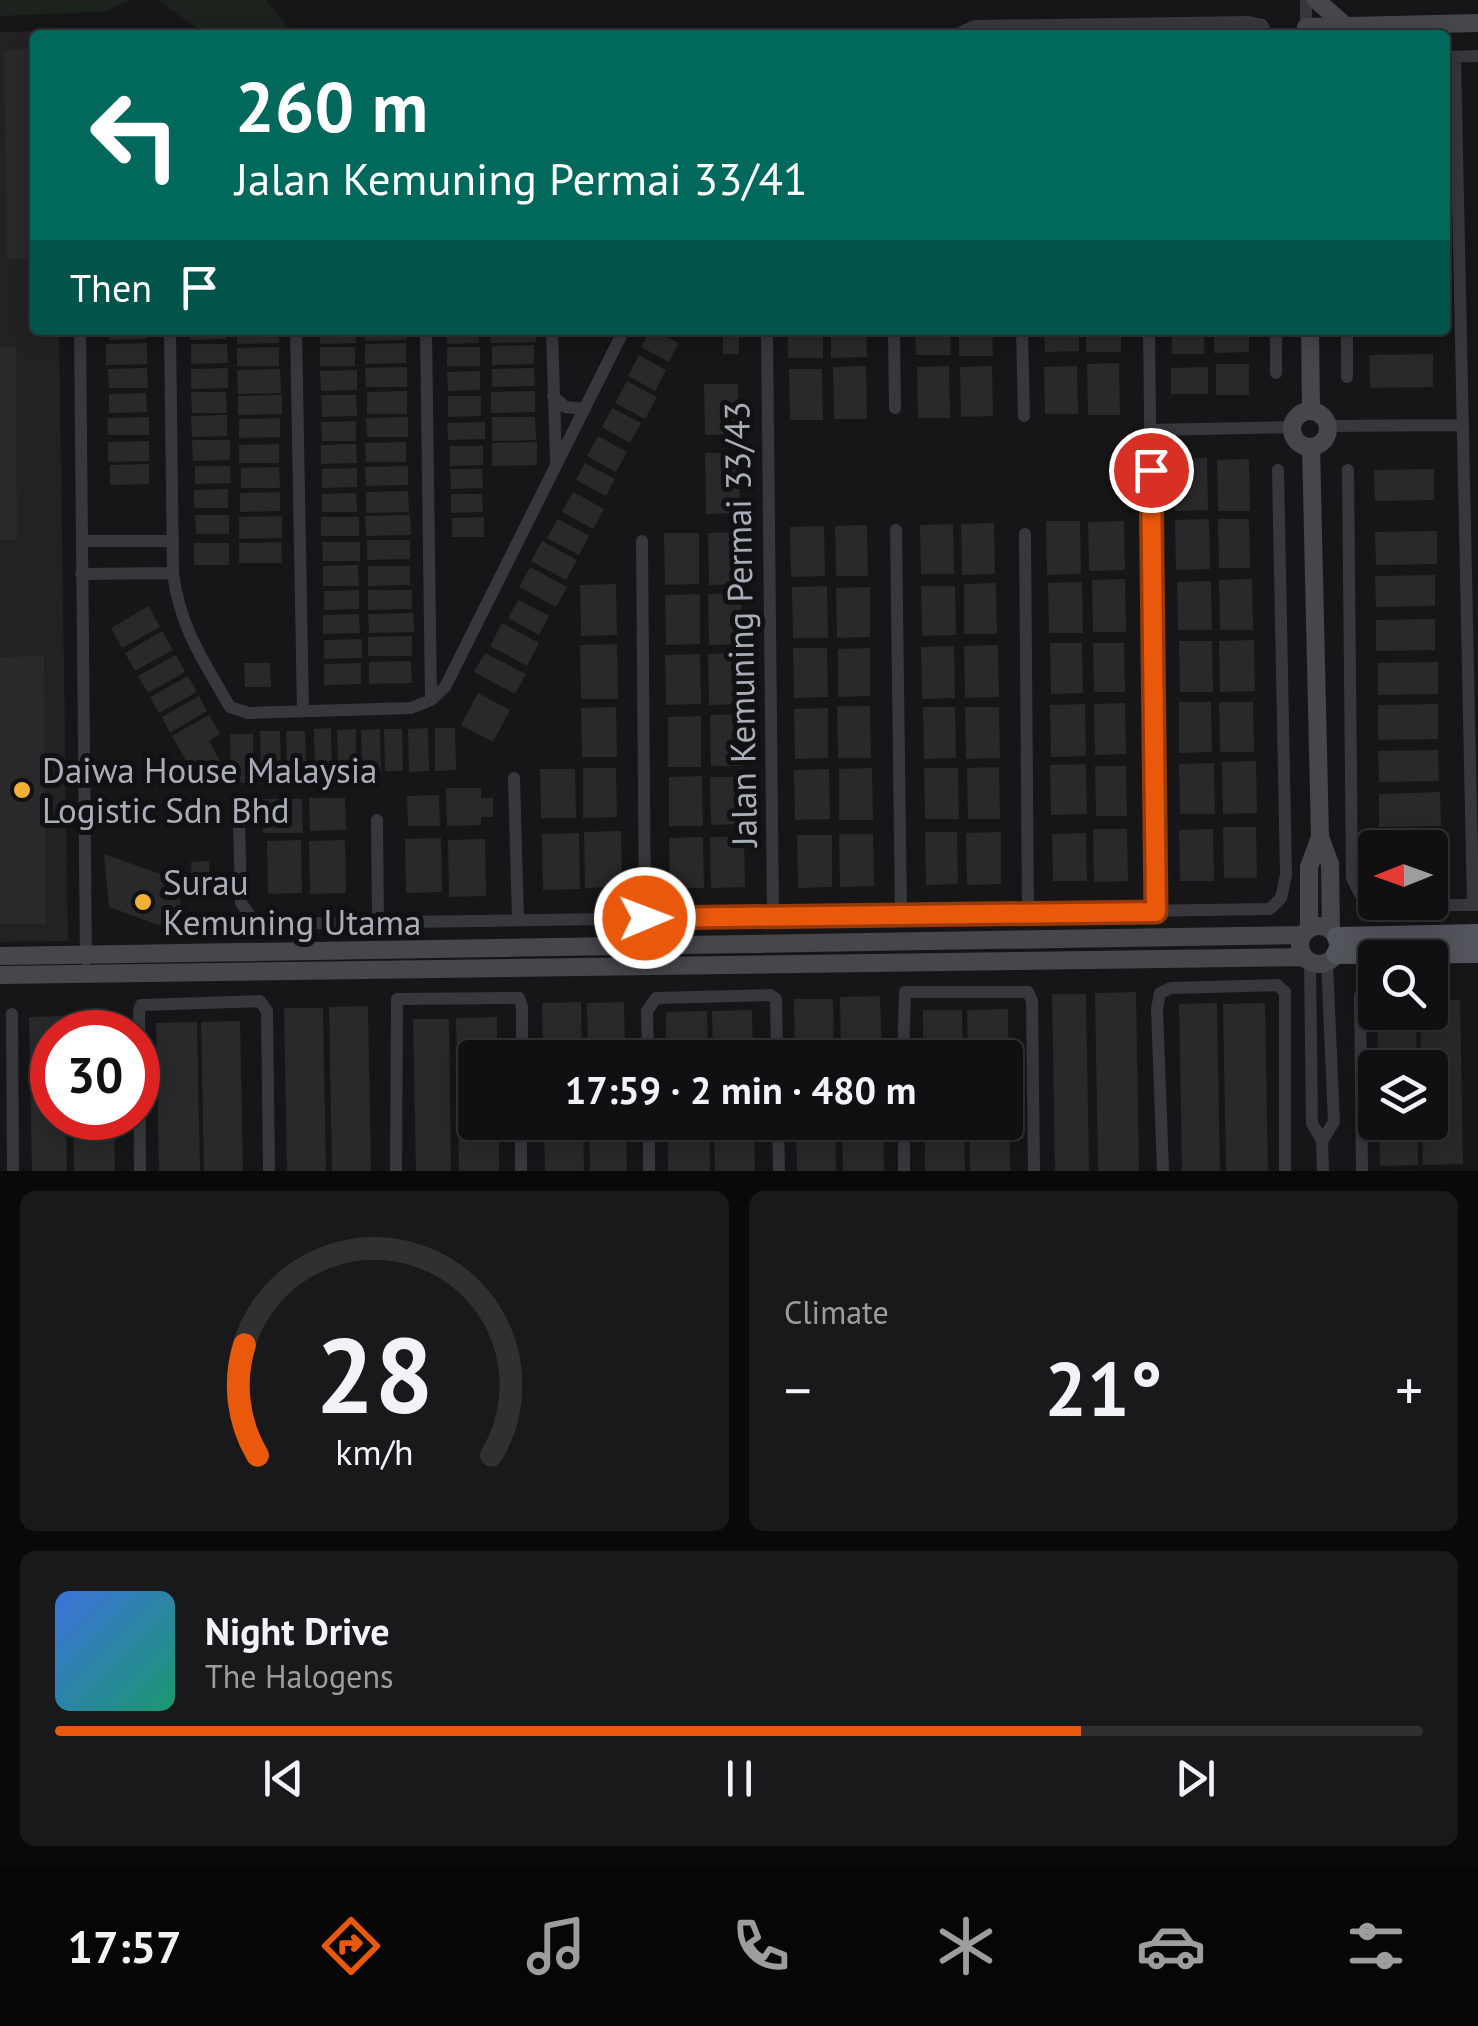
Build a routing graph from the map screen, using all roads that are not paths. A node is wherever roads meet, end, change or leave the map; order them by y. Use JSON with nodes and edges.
{"nodes":[{"id":1,"x":1306,"y":0,"type":"edge"},
{"id":2,"x":1316,"y":0,"type":"edge"},
{"id":3,"x":1478,"y":24,"type":"edge"},
{"id":4,"x":1346,"y":26,"type":"junction"},
{"id":5,"x":1144,"y":28,"type":"edge"},
{"id":6,"x":966,"y":30,"type":"edge"},
{"id":7,"x":1016,"y":30,"type":"edge"},
{"id":8,"x":1264,"y":30,"type":"edge"},
{"id":9,"x":1306,"y":30,"type":"edge"},
{"id":10,"x":1314,"y":30,"type":"edge"},
{"id":11,"x":1478,"y":56,"type":"edge"},
{"id":12,"x":1450,"y":57,"type":"edge"},
{"id":13,"x":80,"y":335,"type":"edge"},
{"id":14,"x":170,"y":335,"type":"edge"},
{"id":15,"x":296,"y":335,"type":"edge"},
{"id":16,"x":426,"y":335,"type":"edge"},
{"id":17,"x":552,"y":335,"type":"edge"},
{"id":18,"x":622,"y":335,"type":"edge"},
{"id":19,"x":766,"y":335,"type":"edge"},
{"id":20,"x":894,"y":335,"type":"edge"},
{"id":21,"x":1022,"y":335,"type":"edge"},
{"id":22,"x":1149,"y":335,"type":"edge"},
{"id":23,"x":1276,"y":335,"type":"edge"},
{"id":24,"x":1310,"y":335,"type":"edge"},
{"id":25,"x":1347,"y":335,"type":"edge"},
{"id":26,"x":1276,"y":374,"type":"dead end"},
{"id":27,"x":1348,"y":377,"type":"dead end"},
{"id":28,"x":553,"y":396,"type":"junction"},
{"id":29,"x":585,"y":408,"type":"junction"},
{"id":30,"x":895,"y":408,"type":"dead end"},
{"id":31,"x":1311,"y":411,"type":"junction"},
{"id":32,"x":1024,"y":416,"type":"dead end"},
{"id":33,"x":1462,"y":425,"type":"junction"},
{"id":34,"x":1327,"y":426,"type":"junction"},
{"id":35,"x":1292,"y":427,"type":"junction"},
{"id":36,"x":1151,"y":430,"type":"junction"},
{"id":37,"x":1311,"y":447,"type":"junction"},
{"id":38,"x":556,"y":465,"type":"junction"},
{"id":39,"x":1278,"y":470,"type":"dead end"},
{"id":40,"x":1348,"y":470,"type":"dead end"},
{"id":41,"x":896,"y":530,"type":"dead end"},
{"id":42,"x":1025,"y":534,"type":"dead end"},
{"id":43,"x":82,"y":541,"type":"junction"},
{"id":44,"x":173,"y":541,"type":"junction"},
{"id":45,"x":642,"y":541,"type":"dead end"},
{"id":46,"x":173,"y":572,"type":"junction"},
{"id":47,"x":81,"y":574,"type":"junction"},
{"id":48,"x":430,"y":635,"type":"junction"},
{"id":49,"x":461,"y":660,"type":"junction"},
{"id":50,"x":431,"y":700,"type":"junction"},
{"id":51,"x":303,"y":711,"type":"junction"},
{"id":52,"x":514,"y":778,"type":"dead end"},
{"id":53,"x":238,"y":820,"type":"dead end"},
{"id":54,"x":377,"y":820,"type":"dead end"},
{"id":55,"x":1320,"y":838,"type":"junction"},
{"id":56,"x":1475,"y":904,"type":"edge"},
{"id":57,"x":1156,"y":912,"type":"junction"},
{"id":58,"x":1028,"y":914,"type":"junction"},
{"id":59,"x":901,"y":916,"type":"junction"},
{"id":60,"x":773,"y":917,"type":"junction"},
{"id":61,"x":645,"y":918,"type":"junction"},
{"id":62,"x":518,"y":920,"type":"junction"},
{"id":63,"x":378,"y":922,"type":"junction"},
{"id":64,"x":1306,"y":932,"type":"junction"},
{"id":65,"x":1478,"y":934,"type":"edge"},
{"id":66,"x":1324,"y":950,"type":"junction"},
{"id":67,"x":1478,"y":953,"type":"edge"},
{"id":68,"x":0,"y":956,"type":"edge"},
{"id":69,"x":86,"y":964,"type":"junction"},
{"id":70,"x":0,"y":975,"type":"edge"},
{"id":71,"x":12,"y":1014,"type":"dead end"},
{"id":72,"x":1360,"y":1030,"type":"edge"},
{"id":73,"x":522,"y":1040,"type":"edge"},
{"id":74,"x":648,"y":1040,"type":"edge"},
{"id":75,"x":777,"y":1040,"type":"edge"},
{"id":76,"x":904,"y":1040,"type":"edge"},
{"id":77,"x":522,"y":1140,"type":"edge"},
{"id":78,"x":649,"y":1140,"type":"edge"},
{"id":79,"x":779,"y":1140,"type":"edge"},
{"id":80,"x":904,"y":1140,"type":"edge"},
{"id":81,"x":1322,"y":1141,"type":"junction"},
{"id":82,"x":12,"y":1171,"type":"edge"},
{"id":83,"x":140,"y":1171,"type":"edge"},
{"id":84,"x":268,"y":1171,"type":"edge"},
{"id":85,"x":396,"y":1171,"type":"edge"},
{"id":86,"x":522,"y":1171,"type":"edge"},
{"id":87,"x":650,"y":1171,"type":"edge"},
{"id":88,"x":780,"y":1171,"type":"edge"},
{"id":89,"x":904,"y":1171,"type":"edge"},
{"id":90,"x":1034,"y":1171,"type":"edge"},
{"id":91,"x":1163,"y":1171,"type":"edge"},
{"id":92,"x":1285,"y":1171,"type":"edge"},
{"id":93,"x":1323,"y":1171,"type":"edge"},
{"id":94,"x":1362,"y":1171,"type":"edge"}],
"edges":[{"from":1,"to":9,"type":"street"},
{"from":2,"to":4,"type":"main road"},
{"from":3,"to":4,"type":"main road"},
{"from":4,"to":10,"type":"main road"},
{"from":5,"to":7,"type":"street"},
{"from":5,"to":8,"type":"street"},
{"from":6,"to":7,"type":"street"},
{"from":11,"to":12,"type":"street"},
{"from":12,"to":33,"type":"street"},
{"from":13,"to":43,"type":"street"},
{"from":14,"to":44,"type":"street"},
{"from":15,"to":51,"type":"street"},
{"from":16,"to":48,"type":"street"},
{"from":17,"to":28,"type":"street"},
{"from":18,"to":29,"type":"street"},
{"from":19,"to":60,"type":"street","name":"Jalan Kemuning Permai 33/43"},
{"from":20,"to":30,"type":"street"},
{"from":21,"to":32,"type":"street"},
{"from":22,"to":36,"type":"street"},
{"from":23,"to":26,"type":"street"},
{"from":24,"to":31,"type":"main road"},
{"from":25,"to":27,"type":"street"},
{"from":28,"to":29,"type":"street"},
{"from":28,"to":38,"type":"street"},
{"from":29,"to":38,"type":"street"},
{"from":31,"to":34,"type":"main road"},
{"from":31,"to":35,"type":"main road"},
{"from":33,"to":34,"type":"street"},
{"from":33,"to":56,"type":"street"},
{"from":34,"to":37,"type":"main road"},
{"from":35,"to":36,"type":"street"},
{"from":35,"to":37,"type":"main road"},
{"from":36,"to":57,"type":"street"},
{"from":37,"to":55,"type":"main road"},
{"from":38,"to":49,"type":"street"},
{"from":39,"to":57,"type":"street"},
{"from":40,"to":56,"type":"street"},
{"from":41,"to":59,"type":"street"},
{"from":42,"to":58,"type":"street"},
{"from":43,"to":44,"type":"street"},
{"from":43,"to":47,"type":"street"},
{"from":44,"to":46,"type":"street"},
{"from":45,"to":61,"type":"street"},
{"from":46,"to":47,"type":"street"},
{"from":46,"to":51,"type":"street"},
{"from":47,"to":69,"type":"street"},
{"from":48,"to":49,"type":"street"},
{"from":48,"to":50,"type":"street"},
{"from":49,"to":50,"type":"street"},
{"from":50,"to":51,"type":"street"},
{"from":52,"to":62,"type":"street"},
{"from":53,"to":63,"type":"street"},
{"from":54,"to":63,"type":"street"},
{"from":55,"to":64,"type":"main road"},
{"from":55,"to":66,"type":"main road"},
{"from":57,"to":58,"type":"street"},
{"from":58,"to":59,"type":"street"},
{"from":59,"to":60,"type":"street"},
{"from":60,"to":61,"type":"street"},
{"from":61,"to":62,"type":"street"},
{"from":62,"to":63,"type":"street"},
{"from":64,"to":66,"type":"main road"},
{"from":64,"to":66,"type":"main road"},
{"from":64,"to":69,"type":"main road"},
{"from":65,"to":66,"type":"main road"},
{"from":66,"to":67,"type":"main road"},
{"from":66,"to":69,"type":"main road"},
{"from":66,"to":81,"type":"street"},
{"from":66,"to":81,"type":"street"},
{"from":68,"to":69,"type":"main road"},
{"from":69,"to":70,"type":"main road"},
{"from":71,"to":82,"type":"street"},
{"from":72,"to":94,"type":"street"},
{"from":73,"to":85,"type":"street"},
{"from":74,"to":75,"type":"street"},
{"from":76,"to":90,"type":"street"},
{"from":77,"to":86,"type":"street"},
{"from":78,"to":87,"type":"street"},
{"from":79,"to":88,"type":"street"},
{"from":80,"to":89,"type":"street"},
{"from":81,"to":93,"type":"street"},
{"from":83,"to":84,"type":"street"},
{"from":91,"to":92,"type":"street"}]}
